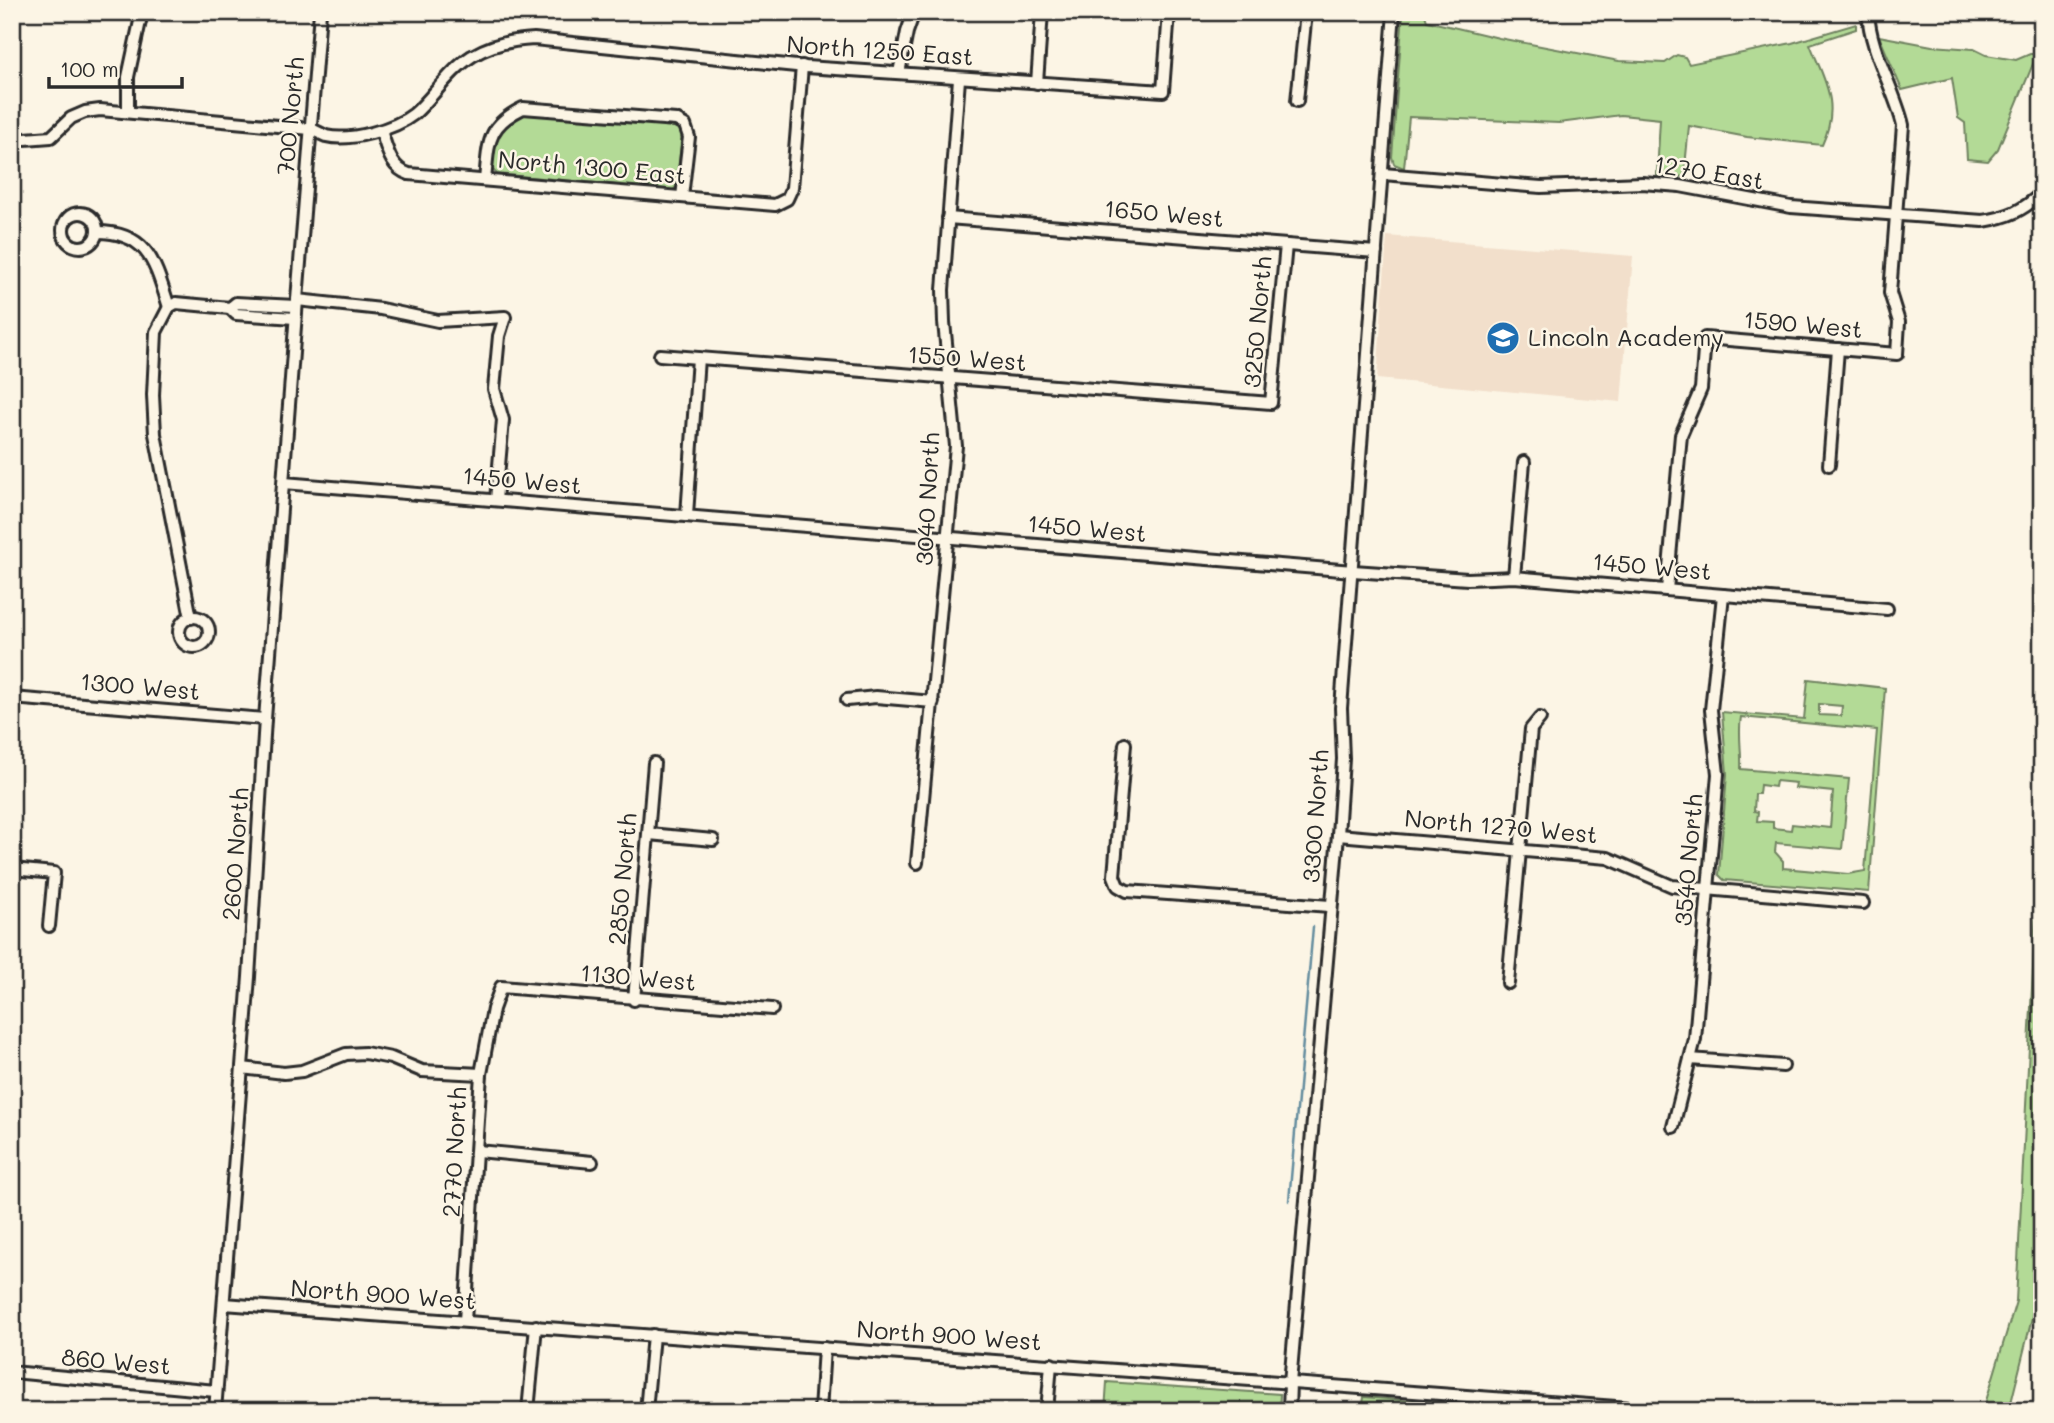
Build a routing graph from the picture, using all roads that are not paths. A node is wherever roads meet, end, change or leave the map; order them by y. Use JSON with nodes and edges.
{"nodes":[{"id":1,"x":142,"y":12,"type":"edge"},
{"id":2,"x":320,"y":12,"type":"edge"},
{"id":3,"x":914,"y":12,"type":"edge"},
{"id":4,"x":1042,"y":12,"type":"edge"},
{"id":5,"x":1169,"y":12,"type":"edge"},
{"id":6,"x":1306,"y":12,"type":"edge"},
{"id":7,"x":1394,"y":12,"type":"edge"},
{"id":8,"x":1868,"y":12,"type":"edge"},
{"id":9,"x":802,"y":66,"type":"junction"},
{"id":10,"x":899,"y":73,"type":"junction"},
{"id":11,"x":959,"y":79,"type":"junction"},
{"id":12,"x":1037,"y":83,"type":"junction"},
{"id":13,"x":1297,"y":102,"type":"dead end"},
{"id":14,"x":128,"y":112,"type":"junction"},
{"id":15,"x":311,"y":129,"type":"junction"},
{"id":16,"x":381,"y":131,"type":"junction"},
{"id":17,"x":12,"y":140,"type":"edge"},
{"id":18,"x":1383,"y":174,"type":"junction"},
{"id":19,"x":485,"y":180,"type":"junction"},
{"id":20,"x":2042,"y":193,"type":"edge"},
{"id":21,"x":682,"y":197,"type":"junction"},
{"id":22,"x":1897,"y":215,"type":"junction"},
{"id":23,"x":948,"y":218,"type":"junction"},
{"id":24,"x":97,"y":232,"type":"dead end"},
{"id":25,"x":1286,"y":245,"type":"junction"},
{"id":26,"x":1376,"y":251,"type":"junction"},
{"id":27,"x":169,"y":307,"type":"junction"},
{"id":28,"x":296,"y":308,"type":"junction"},
{"id":29,"x":1838,"y":349,"type":"junction"},
{"id":30,"x":660,"y":355,"type":"dead end"},
{"id":31,"x":698,"y":358,"type":"junction"},
{"id":32,"x":949,"y":379,"type":"junction"},
{"id":33,"x":1271,"y":403,"type":"joint"},
{"id":34,"x":1524,"y":462,"type":"dead end"},
{"id":35,"x":1829,"y":465,"type":"dead end"},
{"id":36,"x":284,"y":483,"type":"junction"},
{"id":37,"x":496,"y":500,"type":"junction"},
{"id":38,"x":687,"y":516,"type":"junction"},
{"id":39,"x":948,"y":539,"type":"junction"},
{"id":40,"x":1353,"y":571,"type":"junction"},
{"id":41,"x":1514,"y":577,"type":"junction"},
{"id":42,"x":1667,"y":590,"type":"junction"},
{"id":43,"x":1723,"y":595,"type":"junction"},
{"id":44,"x":1887,"y":609,"type":"dead end"},
{"id":45,"x":191,"y":618,"type":"dead end"},
{"id":46,"x":12,"y":698,"type":"edge"},
{"id":47,"x":847,"y":699,"type":"dead end"},
{"id":48,"x":933,"y":702,"type":"junction"},
{"id":49,"x":1540,"y":718,"type":"dead end"},
{"id":50,"x":265,"y":719,"type":"junction"},
{"id":51,"x":1125,"y":744,"type":"dead end"},
{"id":52,"x":654,"y":762,"type":"dead end"},
{"id":53,"x":649,"y":834,"type":"junction"},
{"id":54,"x":1338,"y":835,"type":"junction"},
{"id":55,"x":713,"y":840,"type":"dead end"},
{"id":56,"x":1521,"y":849,"type":"junction"},
{"id":57,"x":917,"y":863,"type":"dead end"},
{"id":58,"x":12,"y":869,"type":"edge"},
{"id":59,"x":1707,"y":889,"type":"junction"},
{"id":60,"x":1863,"y":903,"type":"dead end"},
{"id":61,"x":1331,"y":906,"type":"junction"},
{"id":62,"x":49,"y":926,"type":"dead end"},
{"id":63,"x":1508,"y":983,"type":"dead end"},
{"id":64,"x":501,"y":987,"type":"joint"},
{"id":65,"x":634,"y":1000,"type":"junction"},
{"id":66,"x":772,"y":1009,"type":"dead end"},
{"id":67,"x":1690,"y":1059,"type":"junction"},
{"id":68,"x":1783,"y":1066,"type":"dead end"},
{"id":69,"x":242,"y":1069,"type":"junction"},
{"id":70,"x":481,"y":1074,"type":"junction"},
{"id":71,"x":1673,"y":1127,"type":"dead end"},
{"id":72,"x":478,"y":1151,"type":"junction"},
{"id":73,"x":592,"y":1162,"type":"dead end"},
{"id":74,"x":224,"y":1304,"type":"junction"},
{"id":75,"x":465,"y":1321,"type":"junction"},
{"id":76,"x":536,"y":1326,"type":"junction"},
{"id":77,"x":653,"y":1335,"type":"junction"},
{"id":78,"x":824,"y":1348,"type":"junction"},
{"id":79,"x":1051,"y":1364,"type":"junction"},
{"id":80,"x":12,"y":1373,"type":"edge"},
{"id":81,"x":1290,"y":1382,"type":"junction"},
{"id":82,"x":216,"y":1391,"type":"junction"},
{"id":83,"x":215,"y":1411,"type":"edge"},
{"id":84,"x":528,"y":1411,"type":"edge"},
{"id":85,"x":646,"y":1411,"type":"edge"},
{"id":86,"x":820,"y":1411,"type":"edge"},
{"id":87,"x":1047,"y":1411,"type":"edge"},
{"id":88,"x":1289,"y":1411,"type":"edge"},
{"id":89,"x":1670,"y":1411,"type":"edge"}],
"edges":[{"from":1,"to":14,"type":"street"},
{"from":2,"to":15,"type":"street","name":"700 North"},
{"from":3,"to":10,"type":"street"},
{"from":4,"to":12,"type":"street"},
{"from":5,"to":12,"type":"street","name":"North 1250 East"},
{"from":6,"to":13,"type":"street"},
{"from":7,"to":18,"type":"street","name":"3300 North"},
{"from":8,"to":22,"type":"street"},
{"from":9,"to":10,"type":"street","name":"North 1250 East"},
{"from":9,"to":16,"type":"street","name":"North 1250 East"},
{"from":9,"to":21,"type":"street","name":"North 1300 East"},
{"from":10,"to":11,"type":"street","name":"North 1250 East"},
{"from":11,"to":12,"type":"street","name":"North 1250 East"},
{"from":11,"to":23,"type":"street","name":"3040 North"},
{"from":14,"to":15,"type":"street"},
{"from":14,"to":17,"type":"street"},
{"from":15,"to":16,"type":"street"},
{"from":15,"to":28,"type":"street","name":"700 North"},
{"from":16,"to":19,"type":"street","name":"North 1300 East"},
{"from":18,"to":22,"type":"street","name":"1270 East"},
{"from":18,"to":26,"type":"street","name":"3300 North"},
{"from":19,"to":21,"type":"street","name":"North 1300 East"},
{"from":19,"to":21,"type":"street"},
{"from":20,"to":22,"type":"street","name":"1270 East"},
{"from":22,"to":29,"type":"street","name":"1590 West"},
{"from":23,"to":25,"type":"street","name":"1650 West"},
{"from":23,"to":32,"type":"street","name":"3040 North"},
{"from":24,"to":27,"type":"street"},
{"from":25,"to":26,"type":"street","name":"1650 West"},
{"from":25,"to":33,"type":"street","name":"3250 North"},
{"from":26,"to":40,"type":"street","name":"3300 North"},
{"from":27,"to":28,"type":"street"},
{"from":27,"to":45,"type":"street"},
{"from":28,"to":36,"type":"street","name":"2600 North"},
{"from":28,"to":37,"type":"street"},
{"from":29,"to":35,"type":"street"},
{"from":29,"to":42,"type":"street","name":"1590 West"},
{"from":30,"to":31,"type":"street","name":"1550 West"},
{"from":31,"to":32,"type":"street","name":"1550 West"},
{"from":31,"to":38,"type":"street"},
{"from":32,"to":33,"type":"street","name":"1550 West"},
{"from":32,"to":39,"type":"street","name":"3040 North"},
{"from":34,"to":41,"type":"street"},
{"from":36,"to":37,"type":"street","name":"1450 West"},
{"from":36,"to":50,"type":"street","name":"2600 North"},
{"from":37,"to":38,"type":"street","name":"1450 West"},
{"from":38,"to":39,"type":"street","name":"1450 West"},
{"from":39,"to":40,"type":"street","name":"1450 West"},
{"from":39,"to":48,"type":"street","name":"3040 North"},
{"from":40,"to":41,"type":"street","name":"1450 West"},
{"from":40,"to":54,"type":"street","name":"3300 North"},
{"from":41,"to":42,"type":"street","name":"1450 West"},
{"from":42,"to":43,"type":"street","name":"1450 West"},
{"from":43,"to":44,"type":"street","name":"1450 West"},
{"from":43,"to":59,"type":"street","name":"3540 North"},
{"from":46,"to":50,"type":"street","name":"1300 West"},
{"from":47,"to":48,"type":"street"},
{"from":48,"to":57,"type":"street","name":"3040 North"},
{"from":49,"to":56,"type":"street"},
{"from":50,"to":69,"type":"street","name":"2600 North"},
{"from":51,"to":61,"type":"street"},
{"from":52,"to":53,"type":"street","name":"2850 North"},
{"from":53,"to":55,"type":"street"},
{"from":53,"to":65,"type":"street","name":"2850 North"},
{"from":54,"to":56,"type":"street","name":"North 1270 West"},
{"from":54,"to":61,"type":"street","name":"3300 North"},
{"from":56,"to":59,"type":"street","name":"North 1270 West"},
{"from":56,"to":63,"type":"street"},
{"from":58,"to":62,"type":"street"},
{"from":59,"to":60,"type":"street","name":"North 1270 West"},
{"from":59,"to":67,"type":"street","name":"3540 North"},
{"from":61,"to":81,"type":"street","name":"3300 North"},
{"from":64,"to":65,"type":"street","name":"1130 West"},
{"from":64,"to":70,"type":"street","name":"2770 North"},
{"from":65,"to":66,"type":"street","name":"1130 West"},
{"from":67,"to":68,"type":"street"},
{"from":67,"to":71,"type":"street","name":"3540 North"},
{"from":69,"to":70,"type":"street"},
{"from":69,"to":74,"type":"street","name":"2600 North"},
{"from":70,"to":72,"type":"street","name":"2770 North"},
{"from":72,"to":73,"type":"street"},
{"from":72,"to":75,"type":"street","name":"2770 North"},
{"from":74,"to":75,"type":"street","name":"North 900 West"},
{"from":74,"to":82,"type":"street","name":"2600 North"},
{"from":75,"to":76,"type":"street","name":"North 900 West"},
{"from":76,"to":77,"type":"street","name":"North 900 West"},
{"from":76,"to":84,"type":"street"},
{"from":77,"to":78,"type":"street","name":"North 900 West"},
{"from":77,"to":85,"type":"street"},
{"from":78,"to":79,"type":"street","name":"North 900 West"},
{"from":78,"to":86,"type":"street"},
{"from":79,"to":81,"type":"street","name":"North 900 West"},
{"from":79,"to":87,"type":"street"},
{"from":80,"to":82,"type":"street","name":"860 West"},
{"from":81,"to":88,"type":"street","name":"3300 North"},
{"from":81,"to":89,"type":"street","name":"North 900 West"},
{"from":82,"to":83,"type":"street","name":"2600 North"}]}
